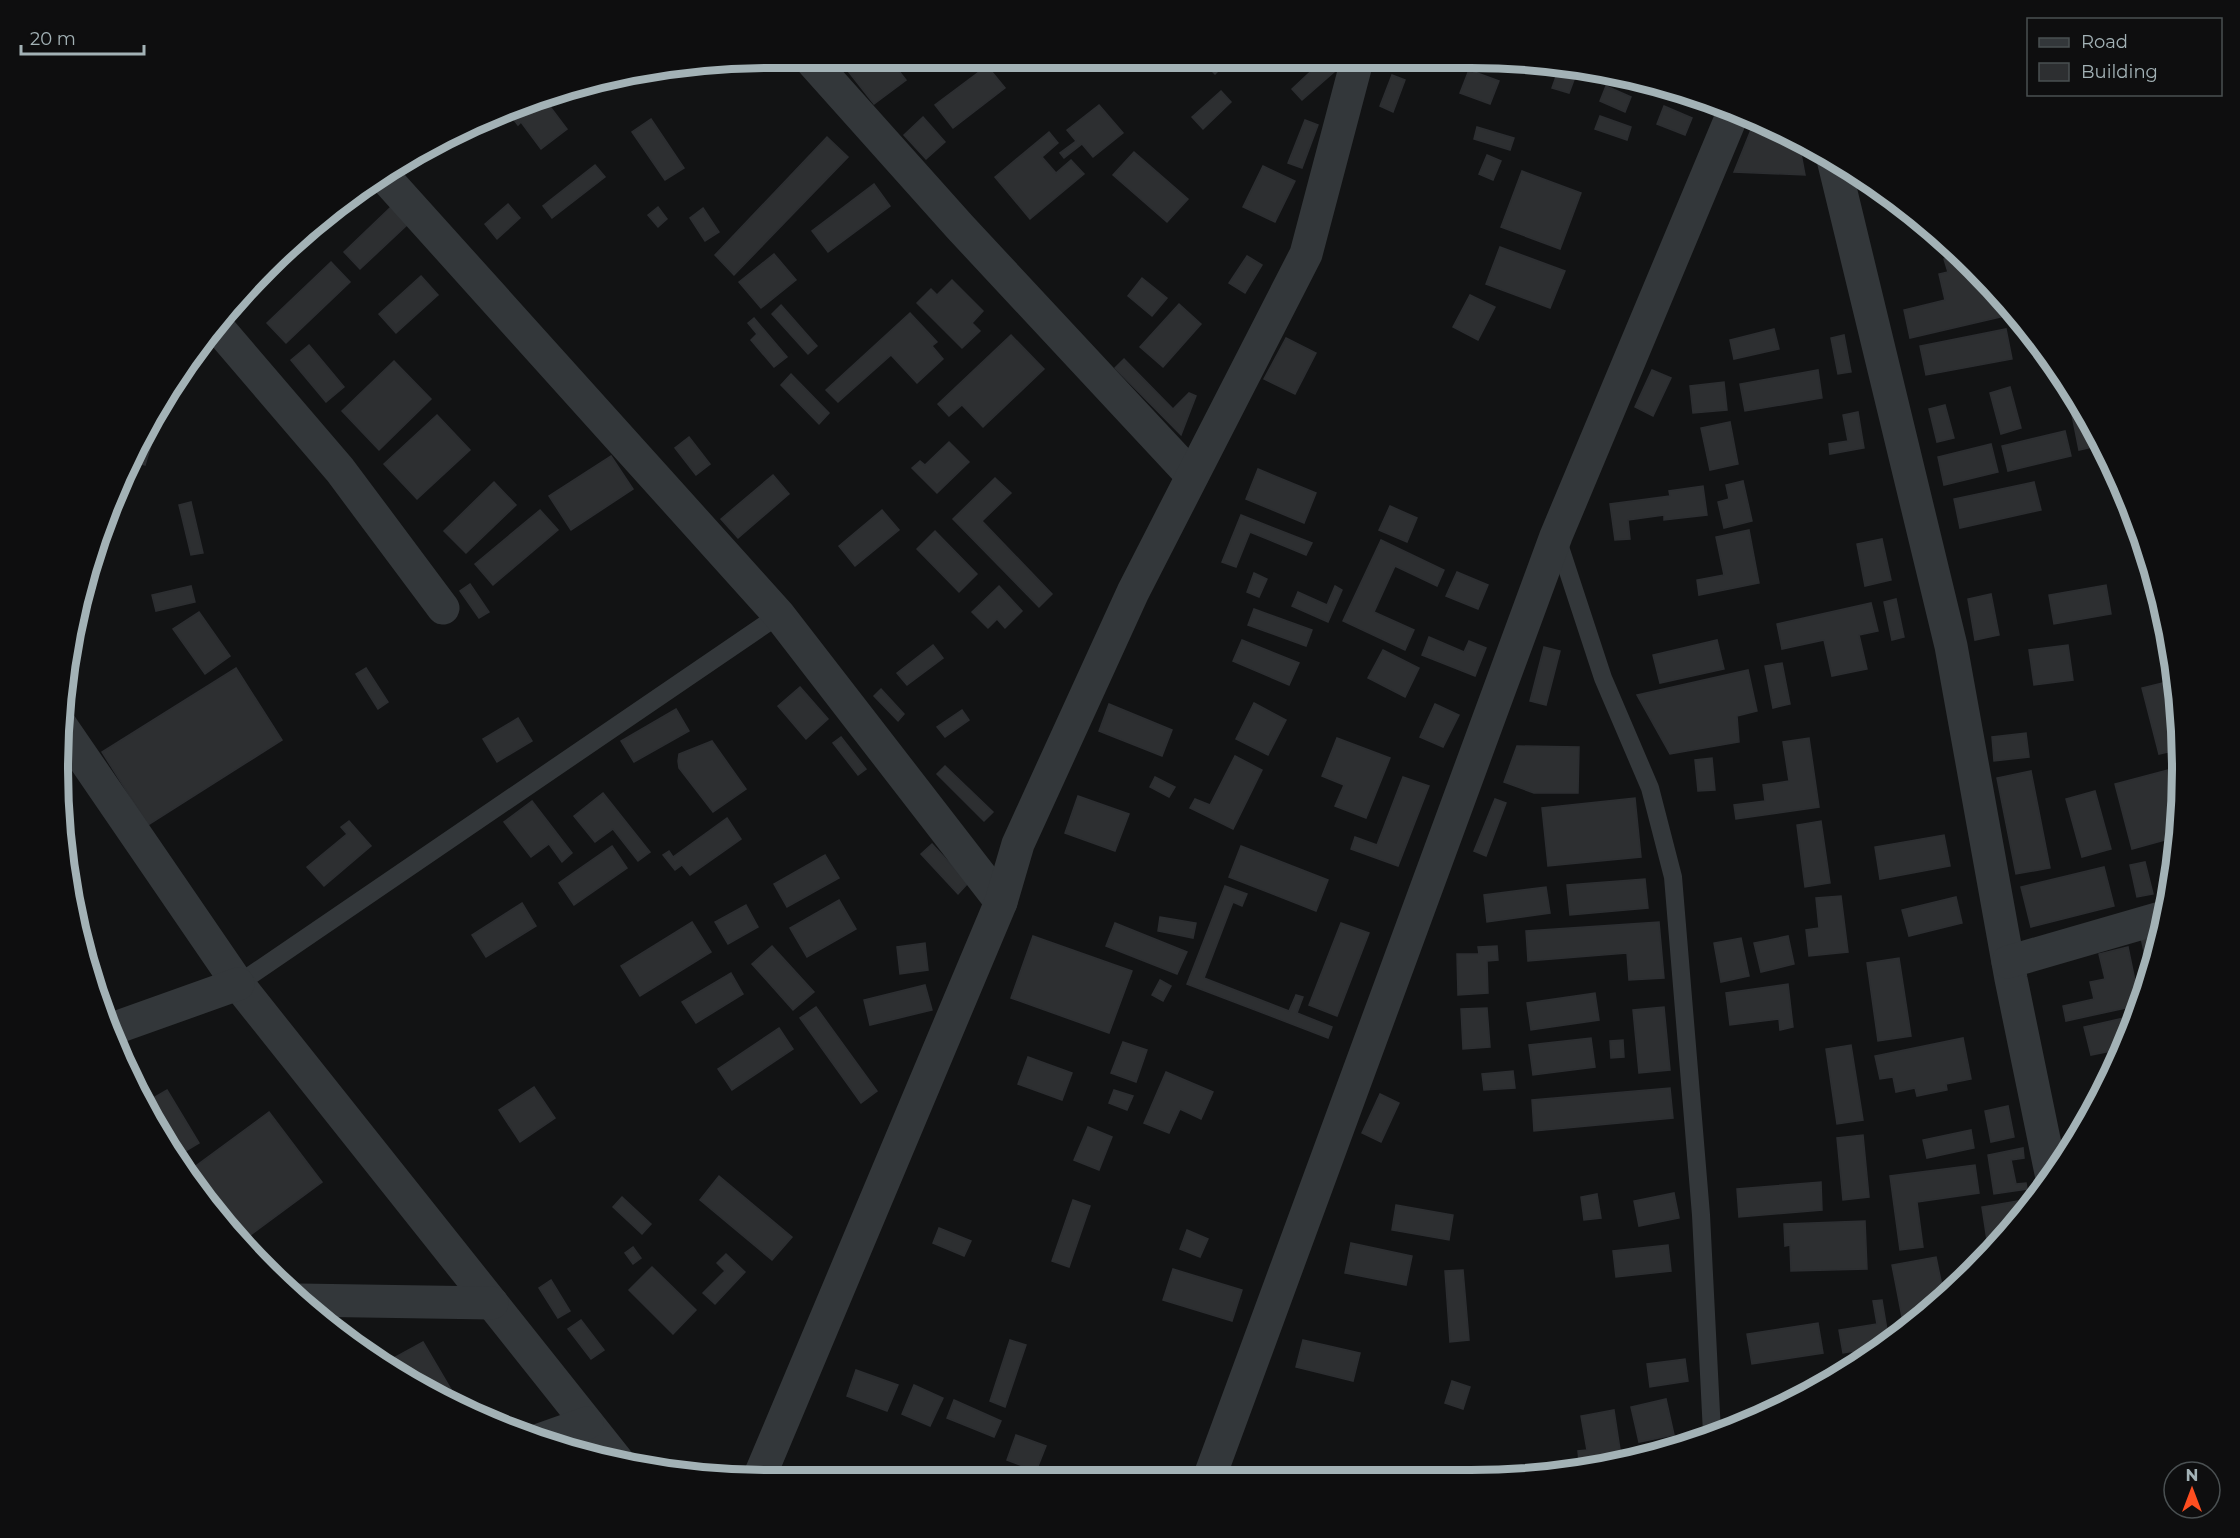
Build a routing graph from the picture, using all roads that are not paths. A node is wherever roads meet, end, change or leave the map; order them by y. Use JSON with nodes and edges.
{"nodes":[{"id":1,"x":818,"y":68,"type":"edge"},
{"id":2,"x":1355,"y":68,"type":"edge"},
{"id":3,"x":1731,"y":118,"type":"edge"},
{"id":4,"x":1836,"y":170,"type":"edge"},
{"id":5,"x":388,"y":180,"type":"edge"},
{"id":6,"x":221,"y":331,"type":"edge"},
{"id":7,"x":1192,"y":476,"type":"junction"},
{"id":8,"x":1556,"y":536,"type":"junction"},
{"id":9,"x":443,"y":608,"type":"dead end"},
{"id":10,"x":779,"y":615,"type":"junction"},
{"id":11,"x":72,"y":762,"type":"edge"},
{"id":12,"x":1001,"y":902,"type":"junction"},
{"id":13,"x":2156,"y":919,"type":"edge"},
{"id":14,"x":2008,"y":962,"type":"junction"},
{"id":15,"x":238,"y":984,"type":"junction"},
{"id":16,"x":117,"y":1027,"type":"edge"},
{"id":17,"x":2049,"y":1165,"type":"edge"},
{"id":18,"x":310,"y":1299,"type":"edge"},
{"id":19,"x":492,"y":1303,"type":"junction"},
{"id":20,"x":587,"y":1423,"type":"junction"},
{"id":21,"x":1712,"y":1427,"type":"edge"},
{"id":22,"x":552,"y":1436,"type":"edge"},
{"id":23,"x":611,"y":1452,"type":"edge"},
{"id":24,"x":762,"y":1470,"type":"edge"},
{"id":25,"x":1212,"y":1470,"type":"edge"}],
"edges":[{"from":1,"to":7,"type":"street"},
{"from":2,"to":7,"type":"street"},
{"from":3,"to":8,"type":"street"},
{"from":4,"to":14,"type":"street"},
{"from":5,"to":10,"type":"street"},
{"from":6,"to":9,"type":"street"},
{"from":7,"to":12,"type":"street"},
{"from":8,"to":21,"type":"lane"},
{"from":8,"to":25,"type":"street"},
{"from":10,"to":12,"type":"street"},
{"from":10,"to":15,"type":"lane"},
{"from":11,"to":15,"type":"street"},
{"from":12,"to":24,"type":"street"},
{"from":13,"to":14,"type":"street"},
{"from":14,"to":17,"type":"street"},
{"from":15,"to":16,"type":"street"},
{"from":15,"to":19,"type":"street"},
{"from":18,"to":19,"type":"street"},
{"from":19,"to":20,"type":"street"},
{"from":20,"to":22,"type":"street"},
{"from":20,"to":23,"type":"street"}]}
